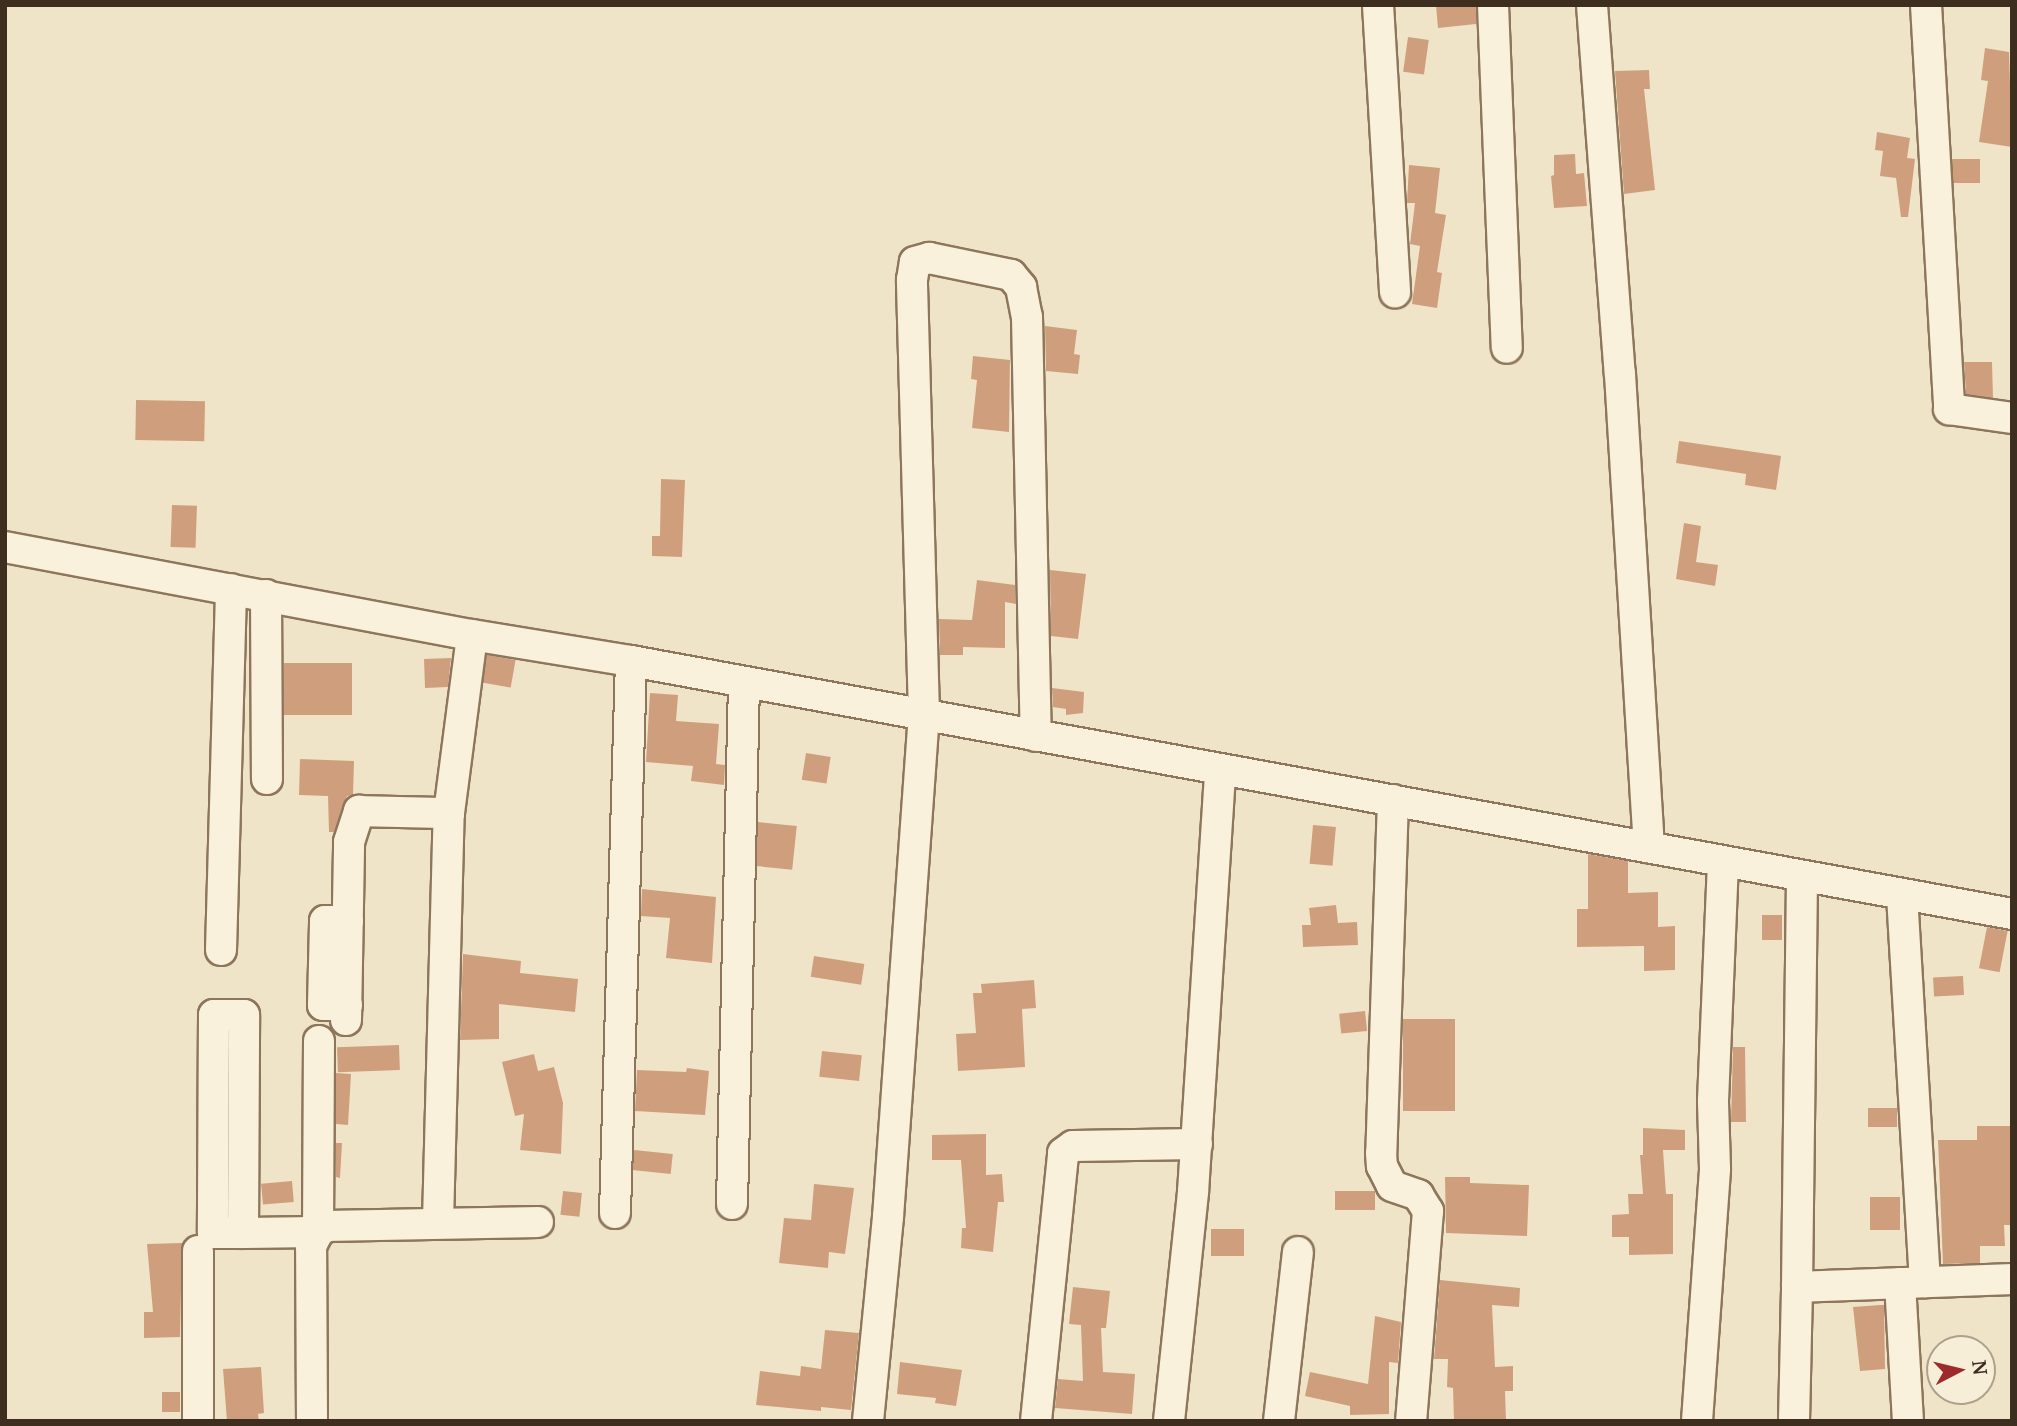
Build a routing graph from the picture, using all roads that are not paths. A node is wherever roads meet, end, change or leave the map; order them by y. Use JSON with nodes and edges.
{"nodes":[{"id":1,"x":1378,"y":5,"type":"edge"},
{"id":2,"x":1493,"y":5,"type":"edge"},
{"id":3,"x":1592,"y":5,"type":"edge"},
{"id":4,"x":1926,"y":5,"type":"edge"},
{"id":5,"x":1395,"y":292,"type":"dead end"},
{"id":6,"x":1507,"y":348,"type":"dead end"},
{"id":7,"x":2012,"y":418,"type":"edge"},
{"id":8,"x":5,"y":547,"type":"edge"},
{"id":9,"x":231,"y":589,"type":"junction"},
{"id":10,"x":266,"y":595,"type":"junction"},
{"id":11,"x":472,"y":635,"type":"junction"},
{"id":12,"x":631,"y":661,"type":"junction"},
{"id":13,"x":744,"y":682,"type":"junction"},
{"id":14,"x":925,"y":714,"type":"junction"},
{"id":15,"x":1036,"y":736,"type":"junction"},
{"id":16,"x":1220,"y":769,"type":"junction"},
{"id":17,"x":267,"y":779,"type":"dead end"},
{"id":18,"x":1393,"y":800,"type":"junction"},
{"id":19,"x":449,"y":813,"type":"junction"},
{"id":20,"x":1650,"y":847,"type":"junction"},
{"id":21,"x":1723,"y":862,"type":"junction"},
{"id":22,"x":1802,"y":877,"type":"junction"},
{"id":23,"x":1902,"y":895,"type":"junction"},
{"id":24,"x":2012,"y":914,"type":"edge"},
{"id":25,"x":220,"y":950,"type":"dead end"},
{"id":26,"x":347,"y":1012,"type":"dead end"},
{"id":27,"x":319,"y":1041,"type":"dead end"},
{"id":28,"x":214,"y":1099,"type":"junction"},
{"id":29,"x":244,"y":1099,"type":"junction"},
{"id":30,"x":1197,"y":1144,"type":"junction"},
{"id":31,"x":243,"y":1146,"type":"junction"},
{"id":32,"x":214,"y":1148,"type":"junction"},
{"id":33,"x":732,"y":1204,"type":"dead end"},
{"id":34,"x":615,"y":1213,"type":"dead end"},
{"id":35,"x":438,"y":1222,"type":"junction"},
{"id":36,"x":538,"y":1222,"type":"dead end"},
{"id":37,"x":318,"y":1232,"type":"junction"},
{"id":38,"x":243,"y":1233,"type":"junction"},
{"id":39,"x":198,"y":1251,"type":"dead end"},
{"id":40,"x":1298,"y":1252,"type":"dead end"},
{"id":41,"x":2012,"y":1279,"type":"edge"},
{"id":42,"x":1913,"y":1283,"type":"junction"},
{"id":43,"x":1797,"y":1287,"type":"junction"},
{"id":44,"x":198,"y":1421,"type":"edge"},
{"id":45,"x":312,"y":1421,"type":"edge"},
{"id":46,"x":868,"y":1421,"type":"edge"},
{"id":47,"x":1036,"y":1421,"type":"edge"},
{"id":48,"x":1169,"y":1421,"type":"edge"},
{"id":49,"x":1279,"y":1421,"type":"edge"},
{"id":50,"x":1411,"y":1421,"type":"edge"},
{"id":51,"x":1697,"y":1421,"type":"edge"},
{"id":52,"x":1794,"y":1421,"type":"edge"},
{"id":53,"x":1908,"y":1421,"type":"edge"}],
"edges":[{"from":1,"to":5,"type":"street"},
{"from":2,"to":6,"type":"street"},
{"from":3,"to":20,"type":"street"},
{"from":4,"to":7,"type":"street"},
{"from":8,"to":9,"type":"street"},
{"from":9,"to":10,"type":"street"},
{"from":9,"to":25,"type":"street"},
{"from":10,"to":11,"type":"street"},
{"from":10,"to":17,"type":"street"},
{"from":11,"to":12,"type":"street"},
{"from":11,"to":19,"type":"street"},
{"from":12,"to":13,"type":"street"},
{"from":12,"to":34,"type":"street"},
{"from":13,"to":14,"type":"street"},
{"from":13,"to":33,"type":"street"},
{"from":14,"to":15,"type":"street"},
{"from":14,"to":15,"type":"street"},
{"from":14,"to":46,"type":"street"},
{"from":15,"to":16,"type":"street"},
{"from":16,"to":18,"type":"street"},
{"from":16,"to":30,"type":"street"},
{"from":18,"to":20,"type":"street"},
{"from":18,"to":50,"type":"street"},
{"from":19,"to":26,"type":"street"},
{"from":19,"to":35,"type":"street"},
{"from":20,"to":21,"type":"street"},
{"from":21,"to":22,"type":"street"},
{"from":21,"to":51,"type":"street"},
{"from":22,"to":23,"type":"street"},
{"from":22,"to":43,"type":"street"},
{"from":23,"to":24,"type":"street"},
{"from":23,"to":42,"type":"street"},
{"from":27,"to":37,"type":"street"},
{"from":28,"to":29,"type":"street"},
{"from":28,"to":29,"type":"street"},
{"from":28,"to":32,"type":"street"},
{"from":29,"to":31,"type":"street"},
{"from":30,"to":47,"type":"street"},
{"from":30,"to":48,"type":"street"},
{"from":31,"to":32,"type":"street"},
{"from":31,"to":38,"type":"street"},
{"from":32,"to":38,"type":"street"},
{"from":35,"to":36,"type":"street"},
{"from":35,"to":37,"type":"street"},
{"from":37,"to":38,"type":"street"},
{"from":37,"to":45,"type":"street"},
{"from":39,"to":44,"type":"street"},
{"from":40,"to":49,"type":"street"},
{"from":41,"to":42,"type":"street"},
{"from":42,"to":43,"type":"street"},
{"from":42,"to":53,"type":"street"},
{"from":43,"to":52,"type":"street"}]}
